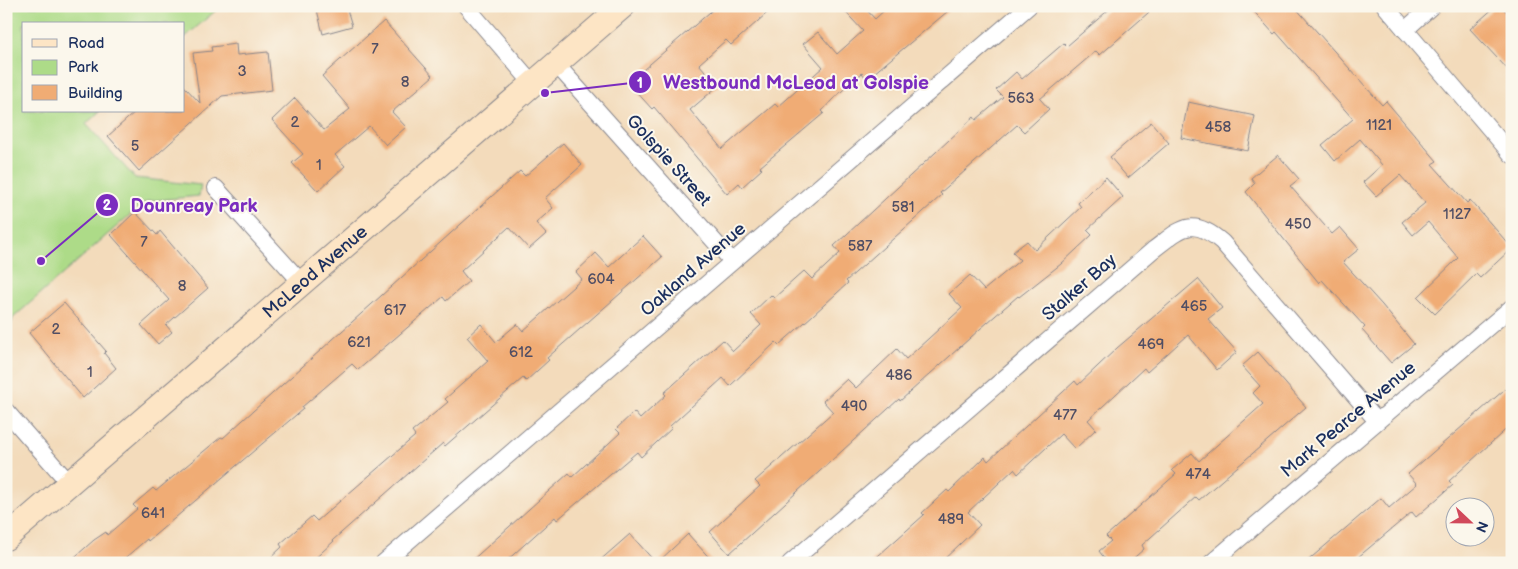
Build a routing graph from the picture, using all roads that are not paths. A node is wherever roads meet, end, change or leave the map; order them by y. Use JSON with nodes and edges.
{"nodes":[{"id":1,"x":466,"y":6,"type":"edge"},
{"id":2,"x":622,"y":6,"type":"edge"},
{"id":3,"x":1029,"y":6,"type":"edge"},
{"id":4,"x":1384,"y":6,"type":"edge"},
{"id":5,"x":1432,"y":6,"type":"edge"},
{"id":6,"x":1405,"y":30,"type":"junction"},
{"id":7,"x":556,"y":64,"type":"junction"},
{"id":8,"x":533,"y":84,"type":"junction"},
{"id":9,"x":1512,"y":155,"type":"edge"},
{"id":10,"x":216,"y":188,"type":"dead end"},
{"id":11,"x":732,"y":261,"type":"junction"},
{"id":12,"x":302,"y":283,"type":"junction"},
{"id":13,"x":1512,"y":307,"type":"edge"},
{"id":14,"x":6,"y":411,"type":"edge"},
{"id":15,"x":1378,"y":421,"type":"junction"},
{"id":16,"x":70,"y":484,"type":"junction"},
{"id":17,"x":6,"y":538,"type":"edge"},
{"id":18,"x":383,"y":563,"type":"edge"},
{"id":19,"x":790,"y":563,"type":"edge"},
{"id":20,"x":1211,"y":563,"type":"edge"}],
"edges":[{"from":1,"to":8,"type":"street"},
{"from":2,"to":7,"type":"street","name":"McLeod Avenue"},
{"from":3,"to":11,"type":"street","name":"Oakland Avenue"},
{"from":4,"to":6,"type":"street"},
{"from":5,"to":6,"type":"street"},
{"from":6,"to":9,"type":"street"},
{"from":7,"to":8,"type":"street","name":"McLeod Avenue"},
{"from":7,"to":11,"type":"street","name":"Golspie Street"},
{"from":8,"to":12,"type":"street","name":"McLeod Avenue"},
{"from":10,"to":12,"type":"street"},
{"from":11,"to":18,"type":"street","name":"Oakland Avenue"},
{"from":12,"to":16,"type":"street","name":"McLeod Avenue"},
{"from":13,"to":15,"type":"street","name":"Mark Pearce Avenue"},
{"from":14,"to":16,"type":"street"},
{"from":15,"to":19,"type":"street","name":"Stalker Bay"},
{"from":15,"to":20,"type":"street","name":"Mark Pearce Avenue"},
{"from":16,"to":17,"type":"street","name":"McLeod Avenue"}]}
